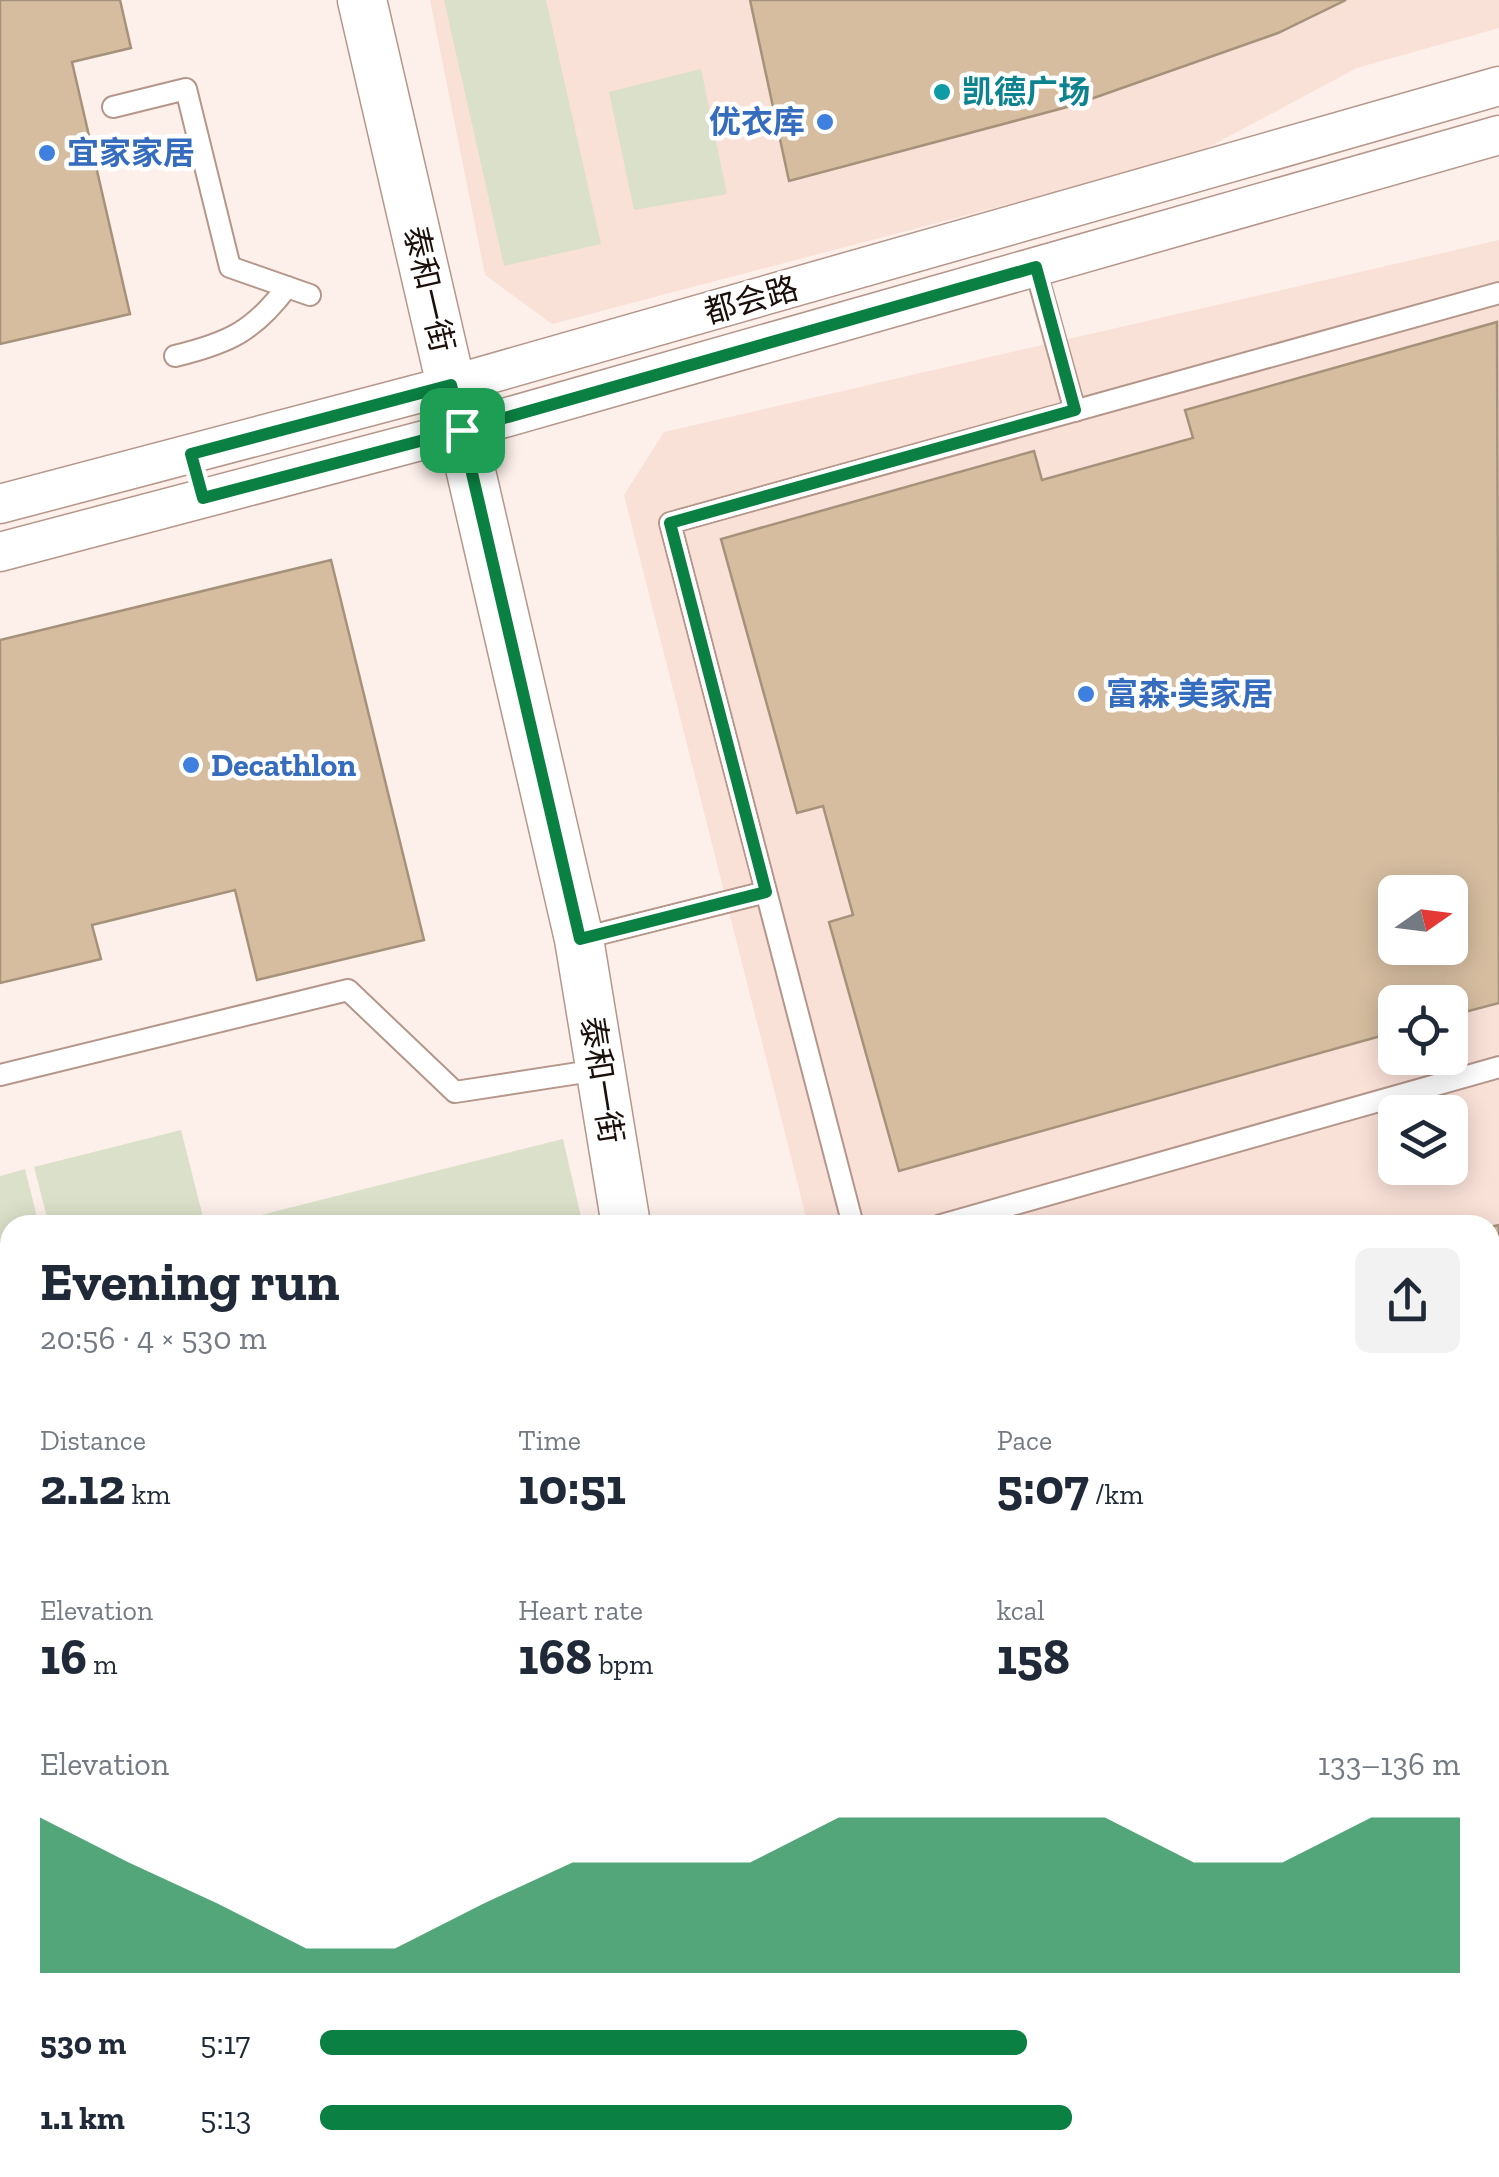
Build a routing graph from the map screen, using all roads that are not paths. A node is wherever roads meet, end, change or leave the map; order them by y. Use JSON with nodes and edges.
{"nodes":[{"id":1,"x":362,"y":0,"type":"edge"},
{"id":2,"x":1499,"y":86,"type":"edge"},
{"id":3,"x":113,"y":107,"type":"dead end"},
{"id":4,"x":1499,"y":135,"type":"edge"},
{"id":5,"x":1036,"y":267,"type":"junction"},
{"id":6,"x":287,"y":287,"type":"junction"},
{"id":7,"x":1499,"y":293,"type":"edge"},
{"id":8,"x":310,"y":296,"type":"dead end"},
{"id":9,"x":175,"y":356,"type":"dead end"},
{"id":10,"x":457,"y":408,"type":"junction"},
{"id":11,"x":1075,"y":410,"type":"junction"},
{"id":12,"x":197,"y":476,"type":"junction"},
{"id":13,"x":0,"y":504,"type":"edge"},
{"id":14,"x":0,"y":552,"type":"edge"},
{"id":15,"x":766,"y":892,"type":"junction"},
{"id":16,"x":580,"y":939,"type":"junction"},
{"id":17,"x":1499,"y":1067,"type":"edge"},
{"id":18,"x":598,"y":1070,"type":"junction"},
{"id":19,"x":0,"y":1075,"type":"edge"},
{"id":20,"x":624,"y":1215,"type":"edge"},
{"id":21,"x":850,"y":1215,"type":"edge"},
{"id":22,"x":976,"y":1215,"type":"edge"}],
"edges":[{"from":1,"to":10,"type":"street","name":"泰和一街"},
{"from":2,"to":10,"type":"street","name":"都会路"},
{"from":3,"to":6,"type":"lane"},
{"from":4,"to":5,"type":"street","name":"都会路"},
{"from":5,"to":10,"type":"street","name":"都会路"},
{"from":5,"to":11,"type":"lane"},
{"from":6,"to":8,"type":"lane"},
{"from":6,"to":9,"type":"lane"},
{"from":7,"to":11,"type":"lane"},
{"from":10,"to":12,"type":"street","name":"都会路"},
{"from":10,"to":16,"type":"street","name":"泰和一街"},
{"from":11,"to":15,"type":"lane"},
{"from":12,"to":13,"type":"street","name":"都会路"},
{"from":12,"to":14,"type":"street","name":"都会路"},
{"from":15,"to":16,"type":"lane"},
{"from":15,"to":21,"type":"lane"},
{"from":16,"to":18,"type":"street","name":"泰和一街"},
{"from":17,"to":22,"type":"lane"},
{"from":18,"to":19,"type":"lane"},
{"from":18,"to":20,"type":"street","name":"泰和一街"}]}
